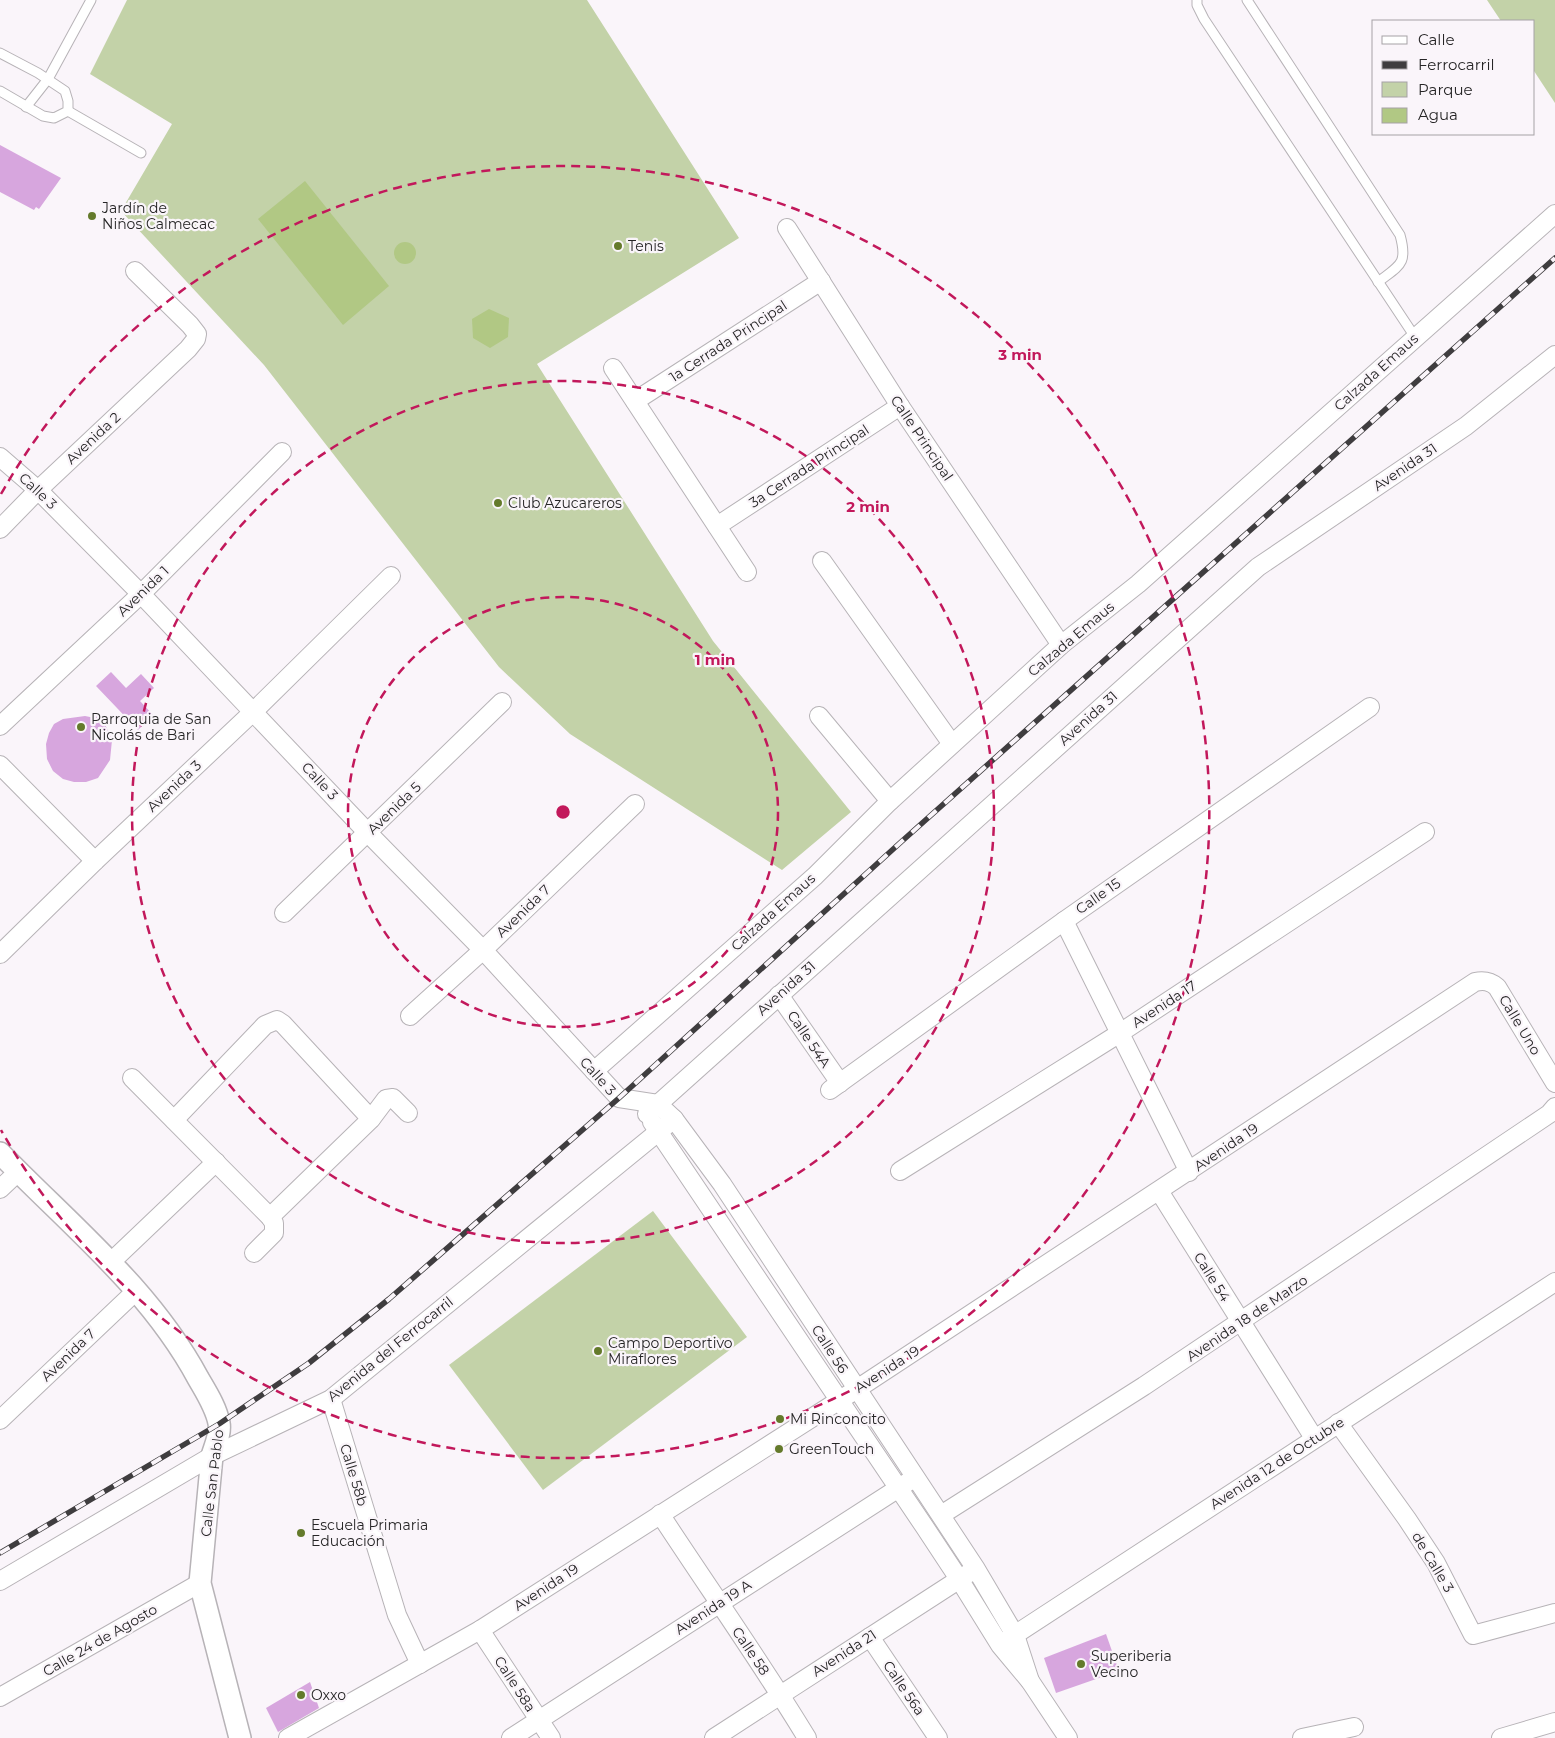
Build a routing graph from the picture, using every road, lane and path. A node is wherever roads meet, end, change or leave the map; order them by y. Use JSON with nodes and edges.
{"nodes":[{"id":1,"x":91,"y":0,"type":"edge"},
{"id":2,"x":1197,"y":0,"type":"edge"},
{"id":3,"x":1247,"y":0,"type":"edge"},
{"id":4,"x":0,"y":53,"type":"edge"},
{"id":5,"x":48,"y":79,"type":"junction"},
{"id":6,"x":0,"y":91,"type":"edge"},
{"id":7,"x":26,"y":107,"type":"junction"},
{"id":8,"x":68,"y":111,"type":"junction"},
{"id":9,"x":141,"y":153,"type":"dead end"},
{"id":10,"x":1555,"y":214,"type":"edge"},
{"id":11,"x":788,"y":228,"type":"dead end"},
{"id":12,"x":135,"y":271,"type":"dead end"},
{"id":13,"x":821,"y":281,"type":"junction"},
{"id":14,"x":1378,"y":282,"type":"junction"},
{"id":15,"x":1416,"y":338,"type":"junction"},
{"id":16,"x":1555,"y":355,"type":"edge"},
{"id":17,"x":613,"y":368,"type":"dead end"},
{"id":18,"x":635,"y":401,"type":"junction"},
{"id":19,"x":900,"y":406,"type":"junction"},
{"id":20,"x":282,"y":452,"type":"dead end"},
{"id":21,"x":0,"y":457,"type":"edge"},
{"id":22,"x":38,"y":490,"type":"junction"},
{"id":23,"x":718,"y":526,"type":"junction"},
{"id":24,"x":0,"y":529,"type":"edge"},
{"id":25,"x":822,"y":561,"type":"dead end"},
{"id":26,"x":747,"y":572,"type":"dead end"},
{"id":27,"x":390,"y":576,"type":"dead end"},
{"id":28,"x":141,"y":594,"type":"junction"},
{"id":29,"x":1061,"y":645,"type":"junction"},
{"id":30,"x":502,"y":702,"type":"dead end"},
{"id":31,"x":1370,"y":707,"type":"dead end"},
{"id":32,"x":254,"y":711,"type":"junction"},
{"id":33,"x":819,"y":716,"type":"dead end"},
{"id":34,"x":0,"y":726,"type":"edge"},
{"id":35,"x":952,"y":744,"type":"junction"},
{"id":36,"x":0,"y":765,"type":"edge"},
{"id":37,"x":890,"y":801,"type":"junction"},
{"id":38,"x":635,"y":804,"type":"dead end"},
{"id":39,"x":1425,"y":832,"type":"dead end"},
{"id":40,"x":368,"y":833,"type":"junction"},
{"id":41,"x":95,"y":861,"type":"junction"},
{"id":42,"x":284,"y":913,"type":"dead end"},
{"id":43,"x":1064,"y":921,"type":"junction"},
{"id":44,"x":483,"y":950,"type":"junction"},
{"id":45,"x":0,"y":954,"type":"edge"},
{"id":46,"x":1475,"y":982,"type":"joint"},
{"id":47,"x":779,"y":995,"type":"junction"},
{"id":48,"x":410,"y":1016,"type":"dead end"},
{"id":49,"x":1120,"y":1033,"type":"junction"},
{"id":50,"x":594,"y":1071,"type":"junction"},
{"id":51,"x":132,"y":1078,"type":"dead end"},
{"id":52,"x":1555,"y":1083,"type":"edge"},
{"id":53,"x":835,"y":1086,"type":"joint"},
{"id":54,"x":648,"y":1106,"type":"junction"},
{"id":55,"x":1552,"y":1110,"type":"edge"},
{"id":56,"x":408,"y":1113,"type":"dead end"},
{"id":57,"x":371,"y":1119,"type":"junction"},
{"id":58,"x":674,"y":1119,"type":"junction"},
{"id":59,"x":174,"y":1120,"type":"junction"},
{"id":60,"x":658,"y":1132,"type":"junction"},
{"id":61,"x":0,"y":1153,"type":"edge"},
{"id":62,"x":216,"y":1162,"type":"junction"},
{"id":63,"x":900,"y":1171,"type":"dead end"},
{"id":64,"x":18,"y":1172,"type":"junction"},
{"id":65,"x":1189,"y":1172,"type":"junction"},
{"id":66,"x":0,"y":1189,"type":"edge"},
{"id":67,"x":1159,"y":1191,"type":"junction"},
{"id":68,"x":270,"y":1217,"type":"junction"},
{"id":69,"x":254,"y":1254,"type":"dead end"},
{"id":70,"x":111,"y":1262,"type":"junction"},
{"id":71,"x":1555,"y":1282,"type":"edge"},
{"id":72,"x":137,"y":1290,"type":"junction"},
{"id":73,"x":1241,"y":1322,"type":"junction"},
{"id":74,"x":857,"y":1389,"type":"junction"},
{"id":75,"x":331,"y":1399,"type":"junction"},
{"id":76,"x":840,"y":1400,"type":"junction"},
{"id":77,"x":0,"y":1420,"type":"edge"},
{"id":78,"x":1338,"y":1423,"type":"junction"},
{"id":79,"x":1314,"y":1438,"type":"junction"},
{"id":80,"x":212,"y":1456,"type":"junction"},
{"id":81,"x":916,"y":1478,"type":"junction"},
{"id":82,"x":898,"y":1489,"type":"junction"},
{"id":83,"x":660,"y":1514,"type":"junction"},
{"id":84,"x":941,"y":1514,"type":"junction"},
{"id":85,"x":976,"y":1569,"type":"junction"},
{"id":86,"x":960,"y":1579,"type":"junction"},
{"id":87,"x":0,"y":1581,"type":"edge"},
{"id":88,"x":200,"y":1583,"type":"junction"},
{"id":89,"x":718,"y":1603,"type":"junction"},
{"id":90,"x":1555,"y":1613,"type":"edge"},
{"id":91,"x":480,"y":1630,"type":"junction"},
{"id":92,"x":1015,"y":1635,"type":"junction"},
{"id":93,"x":870,"y":1637,"type":"junction"},
{"id":94,"x":1000,"y":1645,"type":"junction"},
{"id":95,"x":420,"y":1664,"type":"junction"},
{"id":96,"x":1030,"y":1681,"type":"junction"},
{"id":97,"x":780,"y":1694,"type":"junction"},
{"id":98,"x":0,"y":1698,"type":"edge"},
{"id":99,"x":538,"y":1721,"type":"junction"},
{"id":100,"x":1555,"y":1722,"type":"edge"},
{"id":101,"x":1354,"y":1727,"type":"dead end"},
{"id":102,"x":240,"y":1738,"type":"edge"},
{"id":103,"x":288,"y":1738,"type":"edge"},
{"id":104,"x":511,"y":1738,"type":"edge"},
{"id":105,"x":551,"y":1738,"type":"edge"},
{"id":106,"x":714,"y":1738,"type":"edge"},
{"id":107,"x":807,"y":1738,"type":"edge"},
{"id":108,"x":938,"y":1738,"type":"edge"},
{"id":109,"x":1068,"y":1738,"type":"edge"},
{"id":110,"x":1302,"y":1738,"type":"edge"},
{"id":111,"x":1501,"y":1738,"type":"edge"}],
"edges":[{"from":1,"to":5,"type":"lane"},
{"from":2,"to":14,"type":"lane"},
{"from":3,"to":14,"type":"lane"},
{"from":4,"to":5,"type":"lane"},
{"from":5,"to":7,"type":"lane"},
{"from":5,"to":8,"type":"lane"},
{"from":6,"to":7,"type":"lane"},
{"from":7,"to":8,"type":"lane"},
{"from":8,"to":9,"type":"lane"},
{"from":10,"to":15,"type":"street","name":"Calzada Emaus"},
{"from":11,"to":13,"type":"street","name":"Calle Principal"},
{"from":12,"to":22,"type":"street","name":"Avenida 2"},
{"from":13,"to":18,"type":"street","name":"1a Cerrada Principal"},
{"from":13,"to":19,"type":"street","name":"Calle Principal"},
{"from":14,"to":15,"type":"lane"},
{"from":15,"to":29,"type":"street","name":"Calzada Emaus"},
{"from":16,"to":47,"type":"street","name":"Avenida 31"},
{"from":17,"to":18,"type":"street"},
{"from":18,"to":23,"type":"street"},
{"from":19,"to":23,"type":"street","name":"3a Cerrada Principal"},
{"from":19,"to":29,"type":"street","name":"Calle Principal"},
{"from":20,"to":28,"type":"street","name":"Avenida 1"},
{"from":21,"to":22,"type":"street","name":"Calle 3"},
{"from":22,"to":24,"type":"street","name":"Avenida 2"},
{"from":22,"to":28,"type":"street","name":"Calle 3"},
{"from":23,"to":26,"type":"street"},
{"from":25,"to":35,"type":"street"},
{"from":27,"to":32,"type":"street","name":"Avenida 3"},
{"from":28,"to":32,"type":"street","name":"Calle 3"},
{"from":28,"to":34,"type":"street","name":"Avenida 1"},
{"from":29,"to":35,"type":"street","name":"Calzada Emaus"},
{"from":30,"to":40,"type":"street","name":"Avenida 5"},
{"from":31,"to":43,"type":"street","name":"Calle 15"},
{"from":32,"to":40,"type":"street","name":"Calle 3"},
{"from":32,"to":41,"type":"street","name":"Avenida 3"},
{"from":33,"to":37,"type":"street"},
{"from":35,"to":37,"type":"street","name":"Calzada Emaus"},
{"from":36,"to":41,"type":"street"},
{"from":37,"to":50,"type":"street","name":"Calzada Emaus"},
{"from":38,"to":44,"type":"street","name":"Avenida 7"},
{"from":39,"to":49,"type":"street","name":"Avenida 17"},
{"from":40,"to":42,"type":"street","name":"Avenida 5"},
{"from":40,"to":44,"type":"street","name":"Calle 3"},
{"from":41,"to":45,"type":"street","name":"Avenida 3"},
{"from":43,"to":49,"type":"street"},
{"from":43,"to":53,"type":"street","name":"Calle 15"},
{"from":44,"to":48,"type":"street","name":"Avenida 7"},
{"from":44,"to":50,"type":"street","name":"Calle 3"},
{"from":46,"to":52,"type":"street","name":"Calle Uno"},
{"from":46,"to":65,"type":"street","name":"Avenida 19"},
{"from":47,"to":53,"type":"street","name":"Calle 54A"},
{"from":47,"to":54,"type":"street","name":"Avenida 31"},
{"from":49,"to":63,"type":"street","name":"Avenida 17"},
{"from":49,"to":65,"type":"street"},
{"from":50,"to":54,"type":"street","name":"Calle 3"},
{"from":51,"to":59,"type":"street"},
{"from":54,"to":58,"type":"street","name":"Calle 56"},
{"from":54,"to":60,"type":"street","name":"Calle 56"},
{"from":55,"to":73,"type":"street","name":"Avenida 18 de Marzo"},
{"from":56,"to":57,"type":"street"},
{"from":57,"to":59,"type":"street"},
{"from":57,"to":68,"type":"street"},
{"from":58,"to":60,"type":"street","name":"Avenida del Ferrocarril"},
{"from":58,"to":74,"type":"street","name":"Calle 56"},
{"from":59,"to":62,"type":"street"},
{"from":60,"to":75,"type":"street","name":"Avenida del Ferrocarril"},
{"from":60,"to":76,"type":"street","name":"Calle 56"},
{"from":61,"to":64,"type":"street","name":"Calle San Pablo"},
{"from":62,"to":68,"type":"street"},
{"from":62,"to":70,"type":"street"},
{"from":64,"to":66,"type":"street"},
{"from":64,"to":70,"type":"street","name":"Calle San Pablo"},
{"from":65,"to":67,"type":"street","name":"Avenida 19"},
{"from":67,"to":73,"type":"street","name":"Calle 54"},
{"from":67,"to":74,"type":"street","name":"Avenida 19"},
{"from":68,"to":69,"type":"street"},
{"from":70,"to":72,"type":"street","name":"Calle San Pablo"},
{"from":71,"to":78,"type":"street","name":"Avenida 12 de Octubre"},
{"from":72,"to":77,"type":"street","name":"Avenida 7"},
{"from":72,"to":80,"type":"street","name":"Calle San Pablo"},
{"from":73,"to":79,"type":"street","name":"Calle 54"},
{"from":73,"to":84,"type":"street","name":"Avenida 18 de Marzo"},
{"from":74,"to":76,"type":"street","name":"Avenida 19"},
{"from":74,"to":81,"type":"street","name":"Calle 56"},
{"from":75,"to":80,"type":"street","name":"Avenida del Ferrocarril"},
{"from":75,"to":95,"type":"street","name":"Calle 58b"},
{"from":76,"to":82,"type":"street","name":"Calle 56"},
{"from":76,"to":83,"type":"street","name":"Avenida 19"},
{"from":78,"to":79,"type":"street","name":"Avenida 12 de Octubre"},
{"from":78,"to":90,"type":"street","name":"de Calle 3"},
{"from":79,"to":92,"type":"street","name":"Avenida 12 de Octubre"},
{"from":80,"to":87,"type":"street","name":"Avenida del Ferrocarril"},
{"from":80,"to":88,"type":"street","name":"Calle San Pablo"},
{"from":81,"to":82,"type":"street","name":"Avenida 19 A"},
{"from":81,"to":84,"type":"street","name":"Calle 56"},
{"from":82,"to":86,"type":"street","name":"Calle 56"},
{"from":82,"to":89,"type":"street","name":"Avenida 19 A"},
{"from":83,"to":89,"type":"street","name":"Calle 58"},
{"from":83,"to":91,"type":"street","name":"Avenida 19"},
{"from":84,"to":85,"type":"street","name":"Calle 56"},
{"from":85,"to":86,"type":"street","name":"Avenida 21"},
{"from":85,"to":92,"type":"street","name":"Calle 56"},
{"from":86,"to":93,"type":"street","name":"Avenida 21"},
{"from":86,"to":94,"type":"street","name":"Calle 56"},
{"from":88,"to":98,"type":"street","name":"Calle 24 de Agosto"},
{"from":88,"to":102,"type":"street","name":"Calle San Pablo"},
{"from":89,"to":97,"type":"street","name":"Calle 58"},
{"from":89,"to":99,"type":"street","name":"Avenida 19 A"},
{"from":91,"to":95,"type":"street","name":"Avenida 19"},
{"from":91,"to":99,"type":"street","name":"Calle 58a"},
{"from":92,"to":94,"type":"street","name":"Avenida 12 de Octubre"},
{"from":92,"to":96,"type":"street","name":"Calle 56"},
{"from":93,"to":97,"type":"street","name":"Avenida 21"},
{"from":93,"to":108,"type":"street","name":"Calle 56a"},
{"from":94,"to":96,"type":"street","name":"Calle 56"},
{"from":95,"to":103,"type":"street","name":"Avenida 19"},
{"from":96,"to":109,"type":"street","name":"Calle 56"},
{"from":97,"to":106,"type":"street","name":"Avenida 21"},
{"from":97,"to":107,"type":"street","name":"Calle 58"},
{"from":99,"to":104,"type":"street","name":"Avenida 19 A"},
{"from":99,"to":105,"type":"street","name":"Calle 58a"},
{"from":100,"to":111,"type":"street"},
{"from":101,"to":110,"type":"street"}]}
